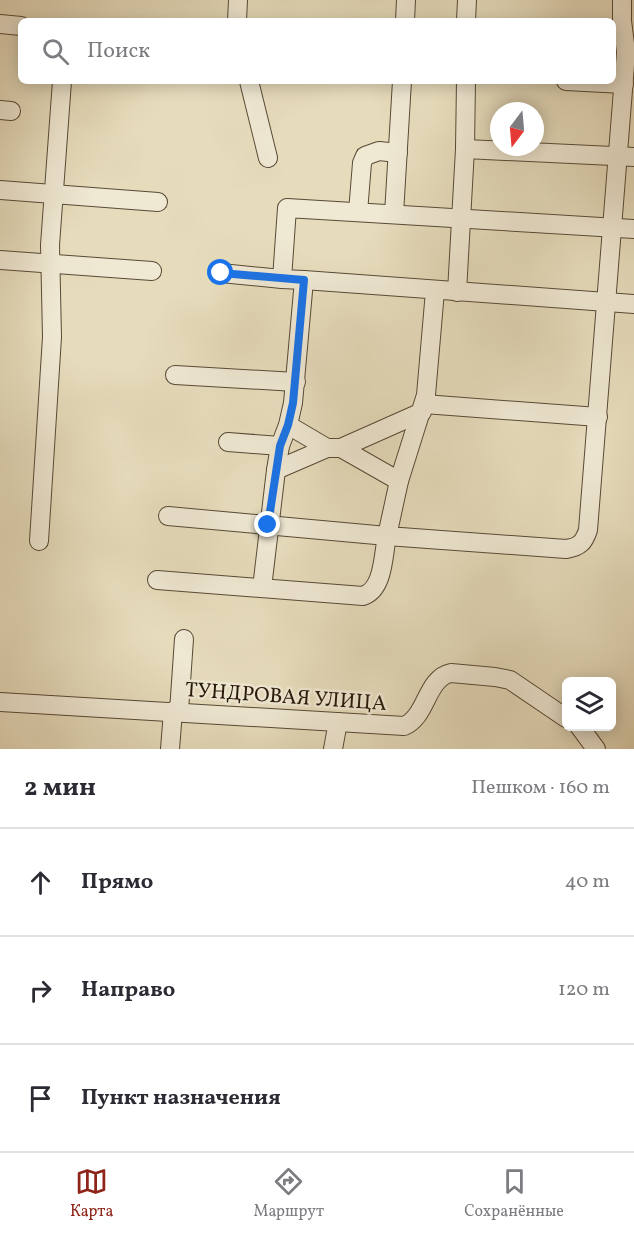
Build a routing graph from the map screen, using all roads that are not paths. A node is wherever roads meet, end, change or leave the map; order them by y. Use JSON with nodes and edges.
{"nodes":[{"id":1,"x":238,"y":0,"type":"edge"},
{"id":2,"x":406,"y":0,"type":"edge"},
{"id":3,"x":467,"y":0,"type":"edge"},
{"id":4,"x":622,"y":0,"type":"edge"},
{"id":5,"x":237,"y":18,"type":"edge"},
{"id":6,"x":405,"y":18,"type":"edge"},
{"id":7,"x":466,"y":18,"type":"edge"},
{"id":8,"x":0,"y":24,"type":"edge"},
{"id":9,"x":18,"y":26,"type":"edge"},
{"id":10,"x":62,"y":84,"type":"edge"},
{"id":11,"x":250,"y":84,"type":"edge"},
{"id":12,"x":402,"y":84,"type":"edge"},
{"id":13,"x":466,"y":84,"type":"edge"},
{"id":14,"x":616,"y":84,"type":"edge"},
{"id":15,"x":624,"y":84,"type":"junction"},
{"id":16,"x":465,"y":149,"type":"junction"},
{"id":17,"x":398,"y":153,"type":"junction"},
{"id":18,"x":626,"y":156,"type":"edge"},
{"id":19,"x":268,"y":158,"type":"dead end"},
{"id":20,"x":0,"y":190,"type":"edge"},
{"id":21,"x":54,"y":194,"type":"junction"},
{"id":22,"x":158,"y":202,"type":"dead end"},
{"id":23,"x":358,"y":212,"type":"junction"},
{"id":24,"x":394,"y":214,"type":"junction"},
{"id":25,"x":461,"y":219,"type":"junction"},
{"id":26,"x":613,"y":227,"type":"junction"},
{"id":27,"x":634,"y":229,"type":"edge"},
{"id":28,"x":0,"y":260,"type":"edge"},
{"id":29,"x":50,"y":264,"type":"junction"},
{"id":30,"x":152,"y":271,"type":"dead end"},
{"id":31,"x":221,"y":273,"type":"dead end"},
{"id":32,"x":282,"y":279,"type":"junction"},
{"id":33,"x":304,"y":280,"type":"junction"},
{"id":34,"x":435,"y":291,"type":"junction"},
{"id":35,"x":457,"y":292,"type":"junction"},
{"id":36,"x":607,"y":302,"type":"junction"},
{"id":37,"x":634,"y":304,"type":"edge"},
{"id":38,"x":175,"y":375,"type":"dead end"},
{"id":39,"x":296,"y":381,"type":"junction"},
{"id":40,"x":423,"y":408,"type":"junction"},
{"id":41,"x":598,"y":417,"type":"junction"},
{"id":42,"x":288,"y":425,"type":"junction"},
{"id":43,"x":228,"y":442,"type":"dead end"},
{"id":44,"x":280,"y":446,"type":"junction"},
{"id":45,"x":334,"y":448,"type":"junction"},
{"id":46,"x":276,"y":470,"type":"junction"},
{"id":47,"x":399,"y":481,"type":"junction"},
{"id":48,"x":168,"y":516,"type":"dead end"},
{"id":49,"x":268,"y":525,"type":"junction"},
{"id":50,"x":387,"y":536,"type":"junction"},
{"id":51,"x":39,"y":541,"type":"dead end"},
{"id":52,"x":157,"y":580,"type":"dead end"},
{"id":53,"x":262,"y":588,"type":"junction"},
{"id":54,"x":184,"y":639,"type":"dead end"},
{"id":55,"x":0,"y":702,"type":"edge"},
{"id":56,"x":176,"y":711,"type":"junction"},
{"id":57,"x":562,"y":715,"type":"edge"},
{"id":58,"x":338,"y":722,"type":"junction"},
{"id":59,"x":583,"y":731,"type":"edge"},
{"id":60,"x":171,"y":749,"type":"edge"},
{"id":61,"x":333,"y":749,"type":"edge"},
{"id":62,"x":596,"y":749,"type":"edge"}],
"edges":[{"from":1,"to":5,"type":"street"},
{"from":2,"to":6,"type":"street"},
{"from":3,"to":7,"type":"street"},
{"from":4,"to":15,"type":"street"},
{"from":8,"to":9,"type":"street"},
{"from":10,"to":21,"type":"street"},
{"from":11,"to":19,"type":"street"},
{"from":12,"to":17,"type":"street"},
{"from":13,"to":16,"type":"street"},
{"from":14,"to":15,"type":"street"},
{"from":15,"to":18,"type":"street"},
{"from":16,"to":18,"type":"street"},
{"from":16,"to":25,"type":"street"},
{"from":17,"to":23,"type":"street"},
{"from":17,"to":24,"type":"street"},
{"from":18,"to":26,"type":"street"},
{"from":20,"to":21,"type":"street"},
{"from":21,"to":22,"type":"street"},
{"from":21,"to":29,"type":"street"},
{"from":23,"to":24,"type":"street"},
{"from":23,"to":32,"type":"street"},
{"from":24,"to":25,"type":"street"},
{"from":25,"to":26,"type":"street"},
{"from":25,"to":35,"type":"street"},
{"from":26,"to":27,"type":"street"},
{"from":26,"to":36,"type":"street"},
{"from":28,"to":29,"type":"street"},
{"from":29,"to":30,"type":"street"},
{"from":29,"to":51,"type":"street"},
{"from":31,"to":32,"type":"street"},
{"from":32,"to":33,"type":"street"},
{"from":33,"to":34,"type":"street"},
{"from":33,"to":39,"type":"street"},
{"from":34,"to":35,"type":"street"},
{"from":34,"to":40,"type":"street"},
{"from":35,"to":36,"type":"street"},
{"from":36,"to":37,"type":"street"},
{"from":36,"to":41,"type":"street"},
{"from":38,"to":39,"type":"street"},
{"from":39,"to":42,"type":"street"},
{"from":40,"to":41,"type":"street"},
{"from":40,"to":45,"type":"street"},
{"from":40,"to":47,"type":"street"},
{"from":41,"to":50,"type":"street"},
{"from":42,"to":44,"type":"street"},
{"from":42,"to":45,"type":"street"},
{"from":43,"to":44,"type":"street"},
{"from":44,"to":46,"type":"street"},
{"from":45,"to":46,"type":"street"},
{"from":45,"to":47,"type":"street"},
{"from":46,"to":49,"type":"street"},
{"from":47,"to":50,"type":"street"},
{"from":48,"to":49,"type":"street"},
{"from":49,"to":50,"type":"street"},
{"from":49,"to":53,"type":"street"},
{"from":50,"to":53,"type":"street"},
{"from":52,"to":53,"type":"street"},
{"from":54,"to":56,"type":"street"},
{"from":55,"to":56,"type":"street","name":"ТУНДРОВАЯ УЛИЦА"},
{"from":56,"to":58,"type":"street","name":"ТУНДРОВАЯ УЛИЦА"},
{"from":56,"to":60,"type":"street"},
{"from":57,"to":58,"type":"street","name":"ТУНДРОВАЯ УЛИЦА"},
{"from":58,"to":61,"type":"street"},
{"from":59,"to":62,"type":"street"}]}
